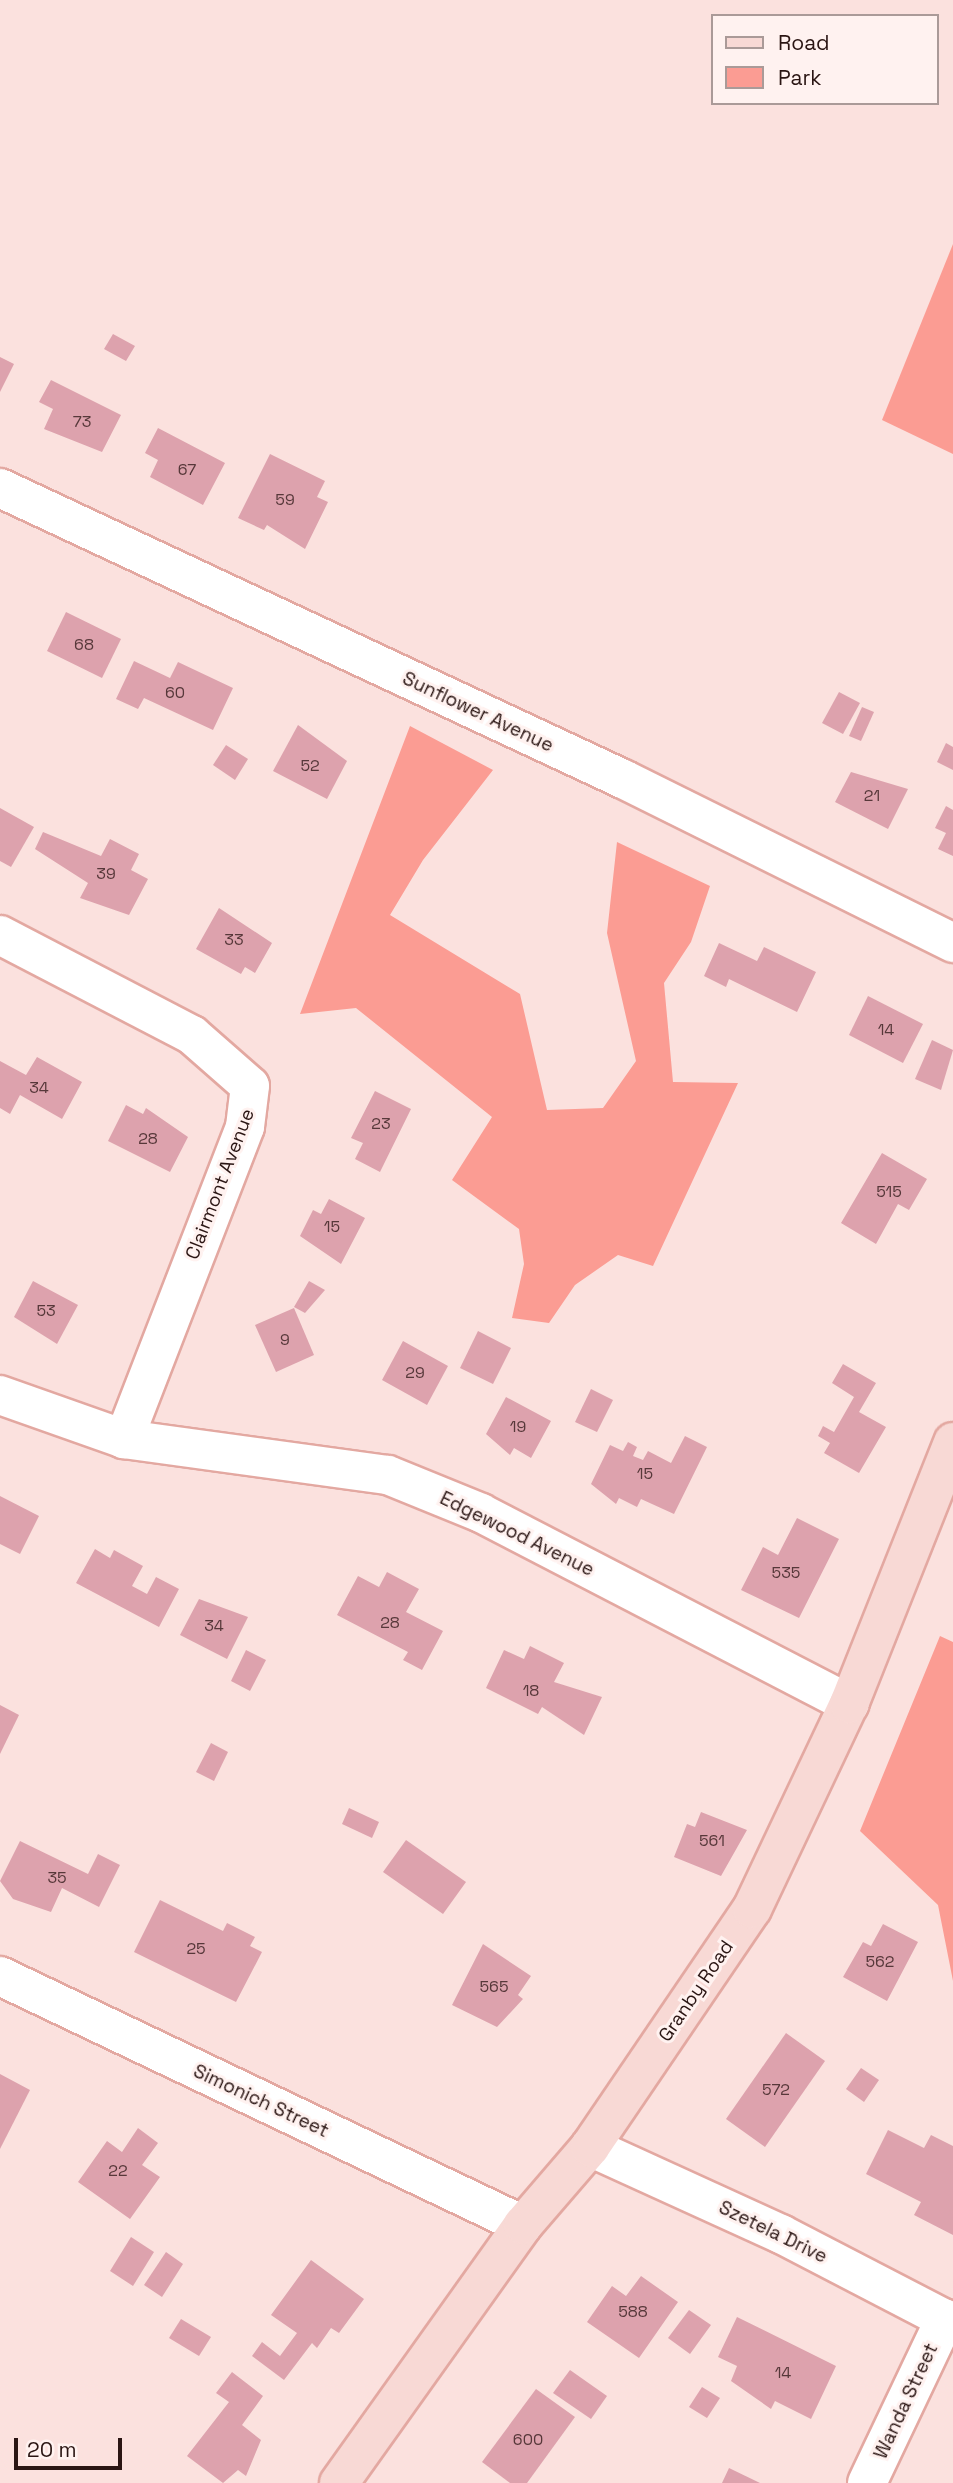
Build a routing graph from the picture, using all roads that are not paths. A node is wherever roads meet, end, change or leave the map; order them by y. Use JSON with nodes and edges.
{"nodes":[{"id":1,"x":0,"y":488,"type":"edge"},
{"id":2,"x":0,"y":935,"type":"edge"},
{"id":3,"x":953,"y":943,"type":"edge"},
{"id":4,"x":0,"y":1395,"type":"edge"},
{"id":5,"x":124,"y":1438,"type":"junction"},
{"id":6,"x":953,"y":1442,"type":"edge"},
{"id":7,"x":849,"y":1704,"type":"junction"},
{"id":8,"x":0,"y":1976,"type":"edge"},
{"id":9,"x":590,"y":2147,"type":"junction"},
{"id":10,"x":523,"y":2225,"type":"junction"},
{"id":11,"x":949,"y":2321,"type":"edge"},
{"id":12,"x":339,"y":2483,"type":"edge"},
{"id":13,"x":867,"y":2483,"type":"edge"}],
"edges":[{"from":1,"to":3,"type":"street","name":"Sunflower Avenue"},
{"from":2,"to":5,"type":"street","name":"Clairmont Avenue"},
{"from":4,"to":5,"type":"street","name":"Edgewood Avenue"},
{"from":5,"to":7,"type":"street","name":"Edgewood Avenue"},
{"from":6,"to":7,"type":"main road","name":"Granby Road"},
{"from":7,"to":9,"type":"main road","name":"Granby Road"},
{"from":8,"to":10,"type":"street","name":"Simonich Street"},
{"from":9,"to":10,"type":"main road","name":"Granby Road"},
{"from":9,"to":11,"type":"street","name":"Szetela Drive"},
{"from":10,"to":12,"type":"main road","name":"Granby Road"},
{"from":11,"to":13,"type":"street","name":"Wanda Street"}]}
